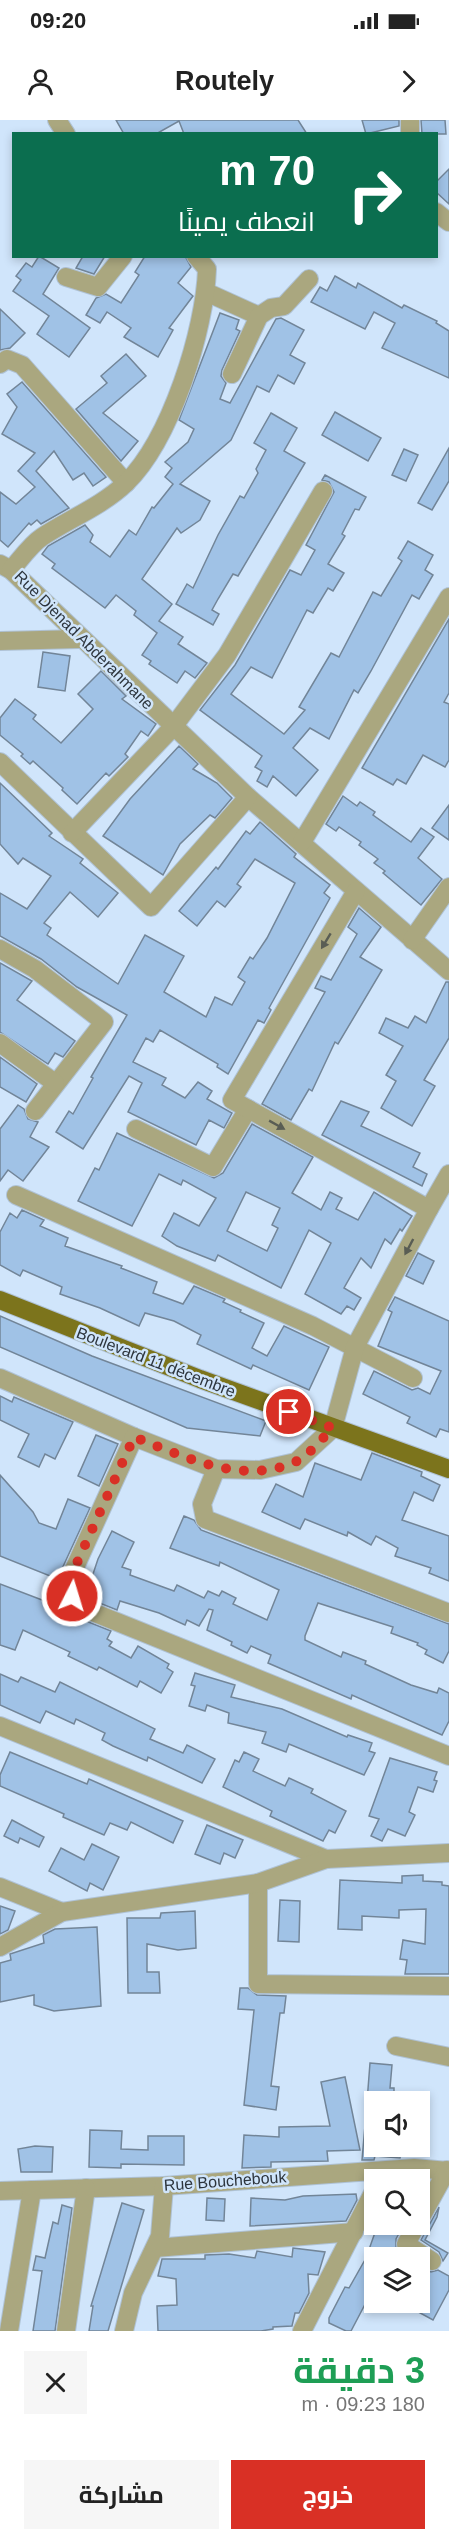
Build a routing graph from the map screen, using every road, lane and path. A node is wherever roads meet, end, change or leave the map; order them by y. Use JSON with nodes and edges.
{"nodes":[{"id":1,"x":121,"y":258,"type":"edge"},
{"id":2,"x":198,"y":258,"type":"edge"},
{"id":3,"x":66,"y":277,"type":"dead end"},
{"id":4,"x":309,"y":279,"type":"dead end"},
{"id":5,"x":206,"y":292,"type":"junction"},
{"id":6,"x":260,"y":316,"type":"junction"},
{"id":7,"x":0,"y":363,"type":"edge"},
{"id":8,"x":232,"y":374,"type":"dead end"},
{"id":9,"x":126,"y":483,"type":"junction"},
{"id":10,"x":323,"y":491,"type":"dead end"},
{"id":11,"x":5,"y":567,"type":"edge"},
{"id":12,"x":449,"y":597,"type":"edge"},
{"id":13,"x":442,"y":622,"type":"edge"},
{"id":14,"x":80,"y":639,"type":"junction"},
{"id":15,"x":0,"y":641,"type":"edge"},
{"id":16,"x":173,"y":728,"type":"junction"},
{"id":17,"x":0,"y":762,"type":"edge"},
{"id":18,"x":248,"y":797,"type":"junction"},
{"id":19,"x":72,"y":833,"type":"junction"},
{"id":20,"x":302,"y":842,"type":"junction"},
{"id":21,"x":449,"y":887,"type":"edge"},
{"id":22,"x":356,"y":891,"type":"junction"},
{"id":23,"x":412,"y":940,"type":"junction"},
{"id":24,"x":0,"y":950,"type":"edge"},
{"id":25,"x":449,"y":971,"type":"edge"},
{"id":26,"x":0,"y":1043,"type":"edge"},
{"id":27,"x":55,"y":1083,"type":"junction"},
{"id":28,"x":248,"y":1109,"type":"junction"},
{"id":29,"x":35,"y":1111,"type":"dead end"},
{"id":30,"x":136,"y":1129,"type":"dead end"},
{"id":31,"x":449,"y":1174,"type":"edge"},
{"id":32,"x":16,"y":1195,"type":"dead end"},
{"id":33,"x":429,"y":1209,"type":"junction"},
{"id":34,"x":0,"y":1300,"type":"edge"},
{"id":35,"x":355,"y":1347,"type":"junction"},
{"id":36,"x":0,"y":1378,"type":"edge"},
{"id":37,"x":413,"y":1378,"type":"dead end"},
{"id":38,"x":333,"y":1428,"type":"junction"},
{"id":39,"x":134,"y":1437,"type":"junction"},
{"id":40,"x":216,"y":1468,"type":"junction"},
{"id":41,"x":449,"y":1469,"type":"edge"},
{"id":42,"x":449,"y":1613,"type":"edge"},
{"id":43,"x":0,"y":1726,"type":"edge"},
{"id":44,"x":449,"y":1756,"type":"edge"},
{"id":45,"x":449,"y":1853,"type":"edge"},
{"id":46,"x":326,"y":1859,"type":"junction"},
{"id":47,"x":258,"y":1883,"type":"junction"},
{"id":48,"x":0,"y":1887,"type":"edge"},
{"id":49,"x":62,"y":1912,"type":"junction"},
{"id":50,"x":0,"y":1947,"type":"edge"},
{"id":51,"x":449,"y":1986,"type":"edge"},
{"id":52,"x":396,"y":2046,"type":"dead end"},
{"id":53,"x":449,"y":2057,"type":"edge"},
{"id":54,"x":409,"y":2169,"type":"edge"},
{"id":55,"x":448,"y":2170,"type":"edge"},
{"id":56,"x":364,"y":2176,"type":"edge"},
{"id":57,"x":164,"y":2186,"type":"junction"},
{"id":58,"x":86,"y":2188,"type":"junction"},
{"id":59,"x":32,"y":2190,"type":"junction"},
{"id":60,"x":0,"y":2191,"type":"edge"},
{"id":61,"x":430,"y":2201,"type":"edge"},
{"id":62,"x":364,"y":2212,"type":"edge"},
{"id":63,"x":354,"y":2232,"type":"junction"},
{"id":64,"x":411,"y":2235,"type":"edge"},
{"id":65,"x":155,"y":2248,"type":"junction"},
{"id":66,"x":432,"y":2261,"type":"dead end"},
{"id":67,"x":9,"y":2331,"type":"edge"},
{"id":68,"x":66,"y":2331,"type":"edge"},
{"id":69,"x":123,"y":2331,"type":"edge"},
{"id":70,"x":302,"y":2331,"type":"edge"}],
"edges":[{"from":1,"to":3,"type":"street"},
{"from":2,"to":5,"type":"street","name":"Rue Djenad Abderahmane"},
{"from":4,"to":6,"type":"street"},
{"from":5,"to":6,"type":"street"},
{"from":5,"to":9,"type":"street","name":"Rue Djenad Abderahmane"},
{"from":6,"to":8,"type":"street"},
{"from":7,"to":9,"type":"street"},
{"from":9,"to":11,"type":"street","name":"Rue Djenad Abderahmane"},
{"from":10,"to":16,"type":"street"},
{"from":11,"to":14,"type":"street","name":"Rue Djenad Abderahmane"},
{"from":12,"to":13,"type":"street"},
{"from":13,"to":20,"type":"street"},
{"from":14,"to":15,"type":"street"},
{"from":14,"to":16,"type":"street","name":"Rue Djenad Abderahmane"},
{"from":16,"to":18,"type":"street","name":"Rue Djenad Abderahmane"},
{"from":16,"to":19,"type":"street"},
{"from":17,"to":19,"type":"street"},
{"from":18,"to":19,"type":"street"},
{"from":18,"to":20,"type":"street","name":"Rue Djenad Abderahmane"},
{"from":20,"to":22,"type":"street","name":"Rue Djenad Abderahmane"},
{"from":21,"to":23,"type":"street"},
{"from":22,"to":23,"type":"street","name":"Rue Djenad Abderahmane"},
{"from":22,"to":28,"type":"street","one_way":true},
{"from":23,"to":25,"type":"street","name":"Rue Djenad Abderahmane"},
{"from":24,"to":27,"type":"street"},
{"from":26,"to":27,"type":"street"},
{"from":27,"to":29,"type":"street"},
{"from":28,"to":30,"type":"street"},
{"from":28,"to":33,"type":"street","one_way":true},
{"from":31,"to":33,"type":"street"},
{"from":32,"to":35,"type":"street"},
{"from":33,"to":35,"type":"street","one_way":true},
{"from":34,"to":38,"type":"main road","name":"Boulevard 11 décembre"},
{"from":35,"to":37,"type":"street"},
{"from":35,"to":38,"type":"street"},
{"from":36,"to":39,"type":"street"},
{"from":38,"to":40,"type":"street"},
{"from":38,"to":41,"type":"main road","name":"Boulevard 11 décembre"},
{"from":39,"to":40,"type":"street"},
{"from":39,"to":44,"type":"street"},
{"from":40,"to":42,"type":"street"},
{"from":43,"to":46,"type":"street"},
{"from":45,"to":46,"type":"street"},
{"from":46,"to":47,"type":"street"},
{"from":47,"to":49,"type":"street"},
{"from":47,"to":51,"type":"street"},
{"from":48,"to":49,"type":"street"},
{"from":49,"to":50,"type":"street"},
{"from":52,"to":53,"type":"street"},
{"from":54,"to":55,"type":"street","name":"Rue Bouchebouk"},
{"from":55,"to":61,"type":"street"},
{"from":56,"to":57,"type":"street","name":"Rue Bouchebouk"},
{"from":57,"to":58,"type":"street","name":"Rue Bouchebouk"},
{"from":57,"to":65,"type":"street"},
{"from":58,"to":59,"type":"street","name":"Rue Bouchebouk"},
{"from":58,"to":68,"type":"street"},
{"from":59,"to":60,"type":"street","name":"Rue Bouchebouk"},
{"from":59,"to":67,"type":"street"},
{"from":62,"to":63,"type":"street"},
{"from":63,"to":65,"type":"street"},
{"from":63,"to":70,"type":"street"},
{"from":64,"to":66,"type":"street"},
{"from":65,"to":69,"type":"street"}]}
